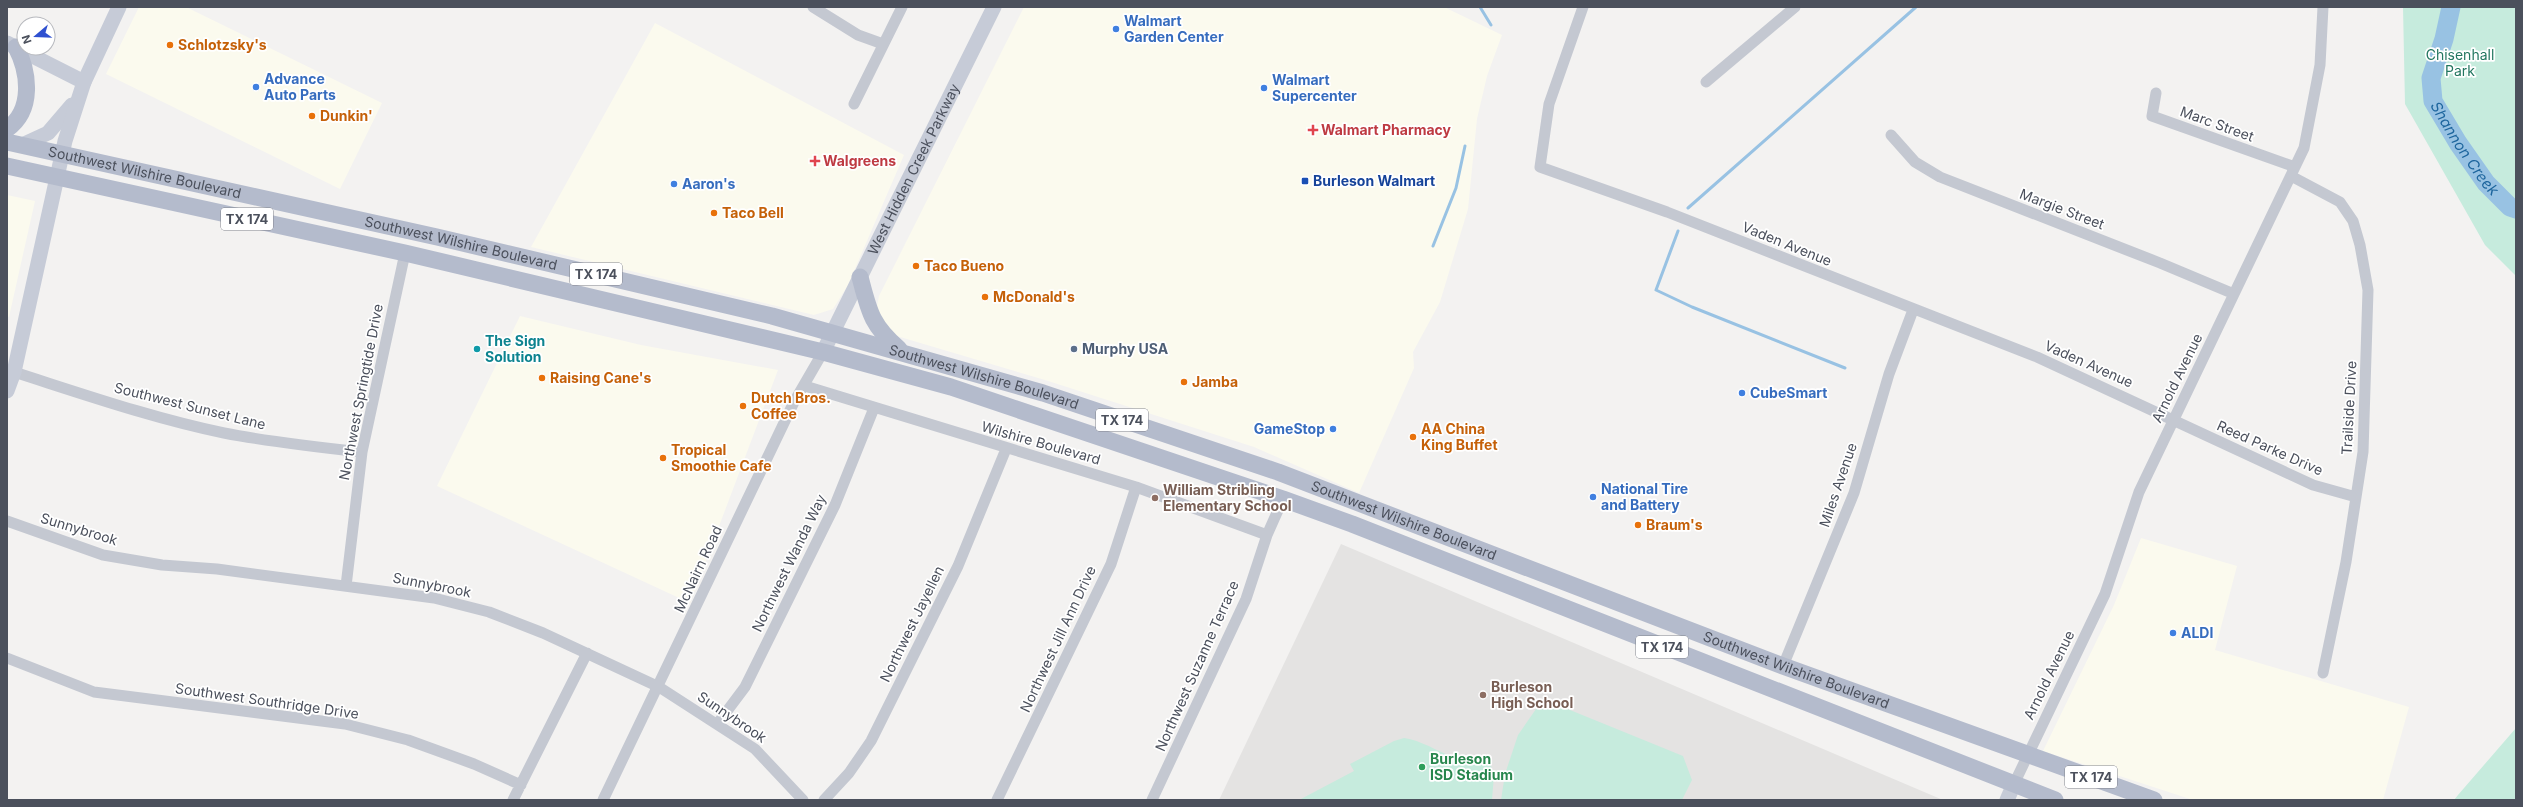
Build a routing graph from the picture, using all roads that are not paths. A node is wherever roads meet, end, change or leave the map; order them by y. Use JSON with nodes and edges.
{"nodes":[{"id":1,"x":119,"y":7,"type":"edge"},
{"id":2,"x":813,"y":7,"type":"edge"},
{"id":3,"x":902,"y":7,"type":"edge"},
{"id":4,"x":994,"y":7,"type":"edge"},
{"id":5,"x":1583,"y":7,"type":"edge"},
{"id":6,"x":1795,"y":7,"type":"edge"},
{"id":7,"x":2323,"y":7,"type":"edge"},
{"id":8,"x":883,"y":44,"type":"junction"},
{"id":9,"x":12,"y":45,"type":"edge"},
{"id":10,"x":1706,"y":82,"type":"dead end"},
{"id":11,"x":83,"y":87,"type":"junction"},
{"id":12,"x":2156,"y":93,"type":"dead end"},
{"id":13,"x":854,"y":104,"type":"dead end"},
{"id":14,"x":7,"y":129,"type":"edge"},
{"id":15,"x":1891,"y":135,"type":"dead end"},
{"id":16,"x":14,"y":143,"type":"edge"},
{"id":17,"x":62,"y":154,"type":"junction"},
{"id":18,"x":7,"y":166,"type":"edge"},
{"id":19,"x":2293,"y":172,"type":"junction"},
{"id":20,"x":57,"y":177,"type":"junction"},
{"id":21,"x":405,"y":253,"type":"junction"},
{"id":22,"x":860,"y":277,"type":"junction"},
{"id":23,"x":2234,"y":294,"type":"junction"},
{"id":24,"x":1913,"y":310,"type":"junction"},
{"id":25,"x":833,"y":332,"type":"junction"},
{"id":26,"x":823,"y":352,"type":"junction"},
{"id":27,"x":902,"y":352,"type":"junction"},
{"id":28,"x":14,"y":372,"type":"junction"},
{"id":29,"x":805,"y":386,"type":"junction"},
{"id":30,"x":7,"y":391,"type":"edge"},
{"id":31,"x":874,"y":408,"type":"junction"},
{"id":32,"x":2174,"y":419,"type":"junction"},
{"id":33,"x":1006,"y":449,"type":"junction"},
{"id":34,"x":362,"y":452,"type":"junction"},
{"id":35,"x":1160,"y":457,"type":"junction"},
{"id":36,"x":1256,"y":465,"type":"junction"},
{"id":37,"x":1136,"y":487,"type":"junction"},
{"id":38,"x":2356,"y":497,"type":"junction"},
{"id":39,"x":1283,"y":499,"type":"junction"},
{"id":40,"x":7,"y":521,"type":"edge"},
{"id":41,"x":1267,"y":535,"type":"junction"},
{"id":42,"x":1469,"y":546,"type":"junction"},
{"id":43,"x":1461,"y":567,"type":"junction"},
{"id":44,"x":346,"y":586,"type":"junction"},
{"id":45,"x":587,"y":653,"type":"junction"},
{"id":46,"x":7,"y":658,"type":"edge"},
{"id":47,"x":1783,"y":666,"type":"junction"},
{"id":48,"x":2323,"y":673,"type":"dead end"},
{"id":49,"x":659,"y":687,"type":"junction"},
{"id":50,"x":718,"y":723,"type":"junction"},
{"id":51,"x":2027,"y":754,"type":"junction"},
{"id":52,"x":2014,"y":784,"type":"junction"},
{"id":53,"x":521,"y":785,"type":"junction"},
{"id":54,"x":513,"y":800,"type":"edge"},
{"id":55,"x":603,"y":800,"type":"edge"},
{"id":56,"x":803,"y":800,"type":"edge"},
{"id":57,"x":824,"y":800,"type":"edge"},
{"id":58,"x":997,"y":800,"type":"edge"},
{"id":59,"x":1152,"y":800,"type":"edge"},
{"id":60,"x":2007,"y":800,"type":"edge"},
{"id":61,"x":2055,"y":800,"type":"edge"},
{"id":62,"x":2154,"y":800,"type":"edge"}],
"edges":[{"from":1,"to":11,"type":"street"},
{"from":2,"to":8,"type":"street"},
{"from":3,"to":8,"type":"street"},
{"from":4,"to":22,"type":"street","name":"West Hidden Creek Parkway"},
{"from":5,"to":24,"type":"street","name":"Vaden Avenue"},
{"from":6,"to":10,"type":"street"},
{"from":7,"to":19,"type":"street","name":"Arnold Avenue"},
{"from":8,"to":13,"type":"street"},
{"from":9,"to":11,"type":"street"},
{"from":9,"to":14,"type":"main road"},
{"from":11,"to":16,"type":"street"},
{"from":11,"to":17,"type":"street"},
{"from":12,"to":19,"type":"street","name":"Marc Street"},
{"from":15,"to":23,"type":"street","name":"Margie Street"},
{"from":16,"to":17,"type":"main road","name":"Southwest Wilshire Boulevard","number":"TX 174"},
{"from":17,"to":20,"type":"street"},
{"from":17,"to":25,"type":"main road","name":"Southwest Wilshire Boulevard","number":"TX 174"},
{"from":18,"to":20,"type":"main road","name":"Southwest Wilshire Boulevard","number":"TX 174"},
{"from":19,"to":23,"type":"street","name":"Arnold Avenue"},
{"from":19,"to":38,"type":"street","name":"Trailside Drive"},
{"from":20,"to":21,"type":"main road","name":"Southwest Wilshire Boulevard","number":"TX 174"},
{"from":20,"to":28,"type":"street"},
{"from":21,"to":26,"type":"main road","name":"Southwest Wilshire Boulevard","number":"TX 174"},
{"from":21,"to":34,"type":"street","name":"Northwest Springtide Drive"},
{"from":22,"to":25,"type":"street","name":"West Hidden Creek Parkway"},
{"from":22,"to":27,"type":"main road"},
{"from":23,"to":32,"type":"street","name":"Arnold Avenue"},
{"from":24,"to":32,"type":"street","name":"Vaden Avenue"},
{"from":24,"to":47,"type":"street","name":"Miles Avenue"},
{"from":25,"to":26,"type":"street","name":"West Hidden Creek Parkway"},
{"from":25,"to":27,"type":"main road","name":"Southwest Wilshire Boulevard","number":"TX 174"},
{"from":26,"to":29,"type":"street","name":"McNairn Road"},
{"from":26,"to":35,"type":"main road","name":"Southwest Wilshire Boulevard","number":"TX 174"},
{"from":27,"to":36,"type":"main road","name":"Southwest Wilshire Boulevard","number":"TX 174"},
{"from":28,"to":30,"type":"street"},
{"from":28,"to":34,"type":"street","name":"Southwest Sunset Lane"},
{"from":29,"to":31,"type":"street","name":"Wilshire Boulevard"},
{"from":29,"to":49,"type":"street","name":"McNairn Road"},
{"from":31,"to":33,"type":"street","name":"Wilshire Boulevard"},
{"from":31,"to":50,"type":"street","name":"Northwest Wanda Way"},
{"from":32,"to":38,"type":"street","name":"Reed Parke Drive"},
{"from":32,"to":51,"type":"street","name":"Arnold Avenue"},
{"from":33,"to":37,"type":"street","name":"Wilshire Boulevard"},
{"from":33,"to":57,"type":"street","name":"Northwest Jayellen"},
{"from":34,"to":44,"type":"street","name":"Northwest Springtide Drive"},
{"from":35,"to":36,"type":"main road"},
{"from":35,"to":39,"type":"main road","name":"Southwest Wilshire Boulevard","number":"TX 174"},
{"from":36,"to":42,"type":"main road","name":"Southwest Wilshire Boulevard","number":"TX 174"},
{"from":37,"to":41,"type":"street","name":"Wilshire Boulevard"},
{"from":37,"to":58,"type":"street","name":"Northwest Jill Ann Drive"},
{"from":38,"to":48,"type":"street","name":"Trailside Drive"},
{"from":39,"to":41,"type":"street","name":"Northwest Suzanne Terrace"},
{"from":39,"to":43,"type":"main road","name":"Southwest Wilshire Boulevard","number":"TX 174"},
{"from":40,"to":44,"type":"street","name":"Sunnybrook"},
{"from":41,"to":59,"type":"street","name":"Northwest Suzanne Terrace"},
{"from":42,"to":43,"type":"main road"},
{"from":42,"to":47,"type":"main road","name":"Southwest Wilshire Boulevard","number":"TX 174"},
{"from":43,"to":52,"type":"main road","name":"Southwest Wilshire Boulevard","number":"TX 174"},
{"from":44,"to":45,"type":"street","name":"Sunnybrook"},
{"from":45,"to":49,"type":"street","name":"Sunnybrook"},
{"from":45,"to":53,"type":"street"},
{"from":46,"to":53,"type":"street","name":"Southwest Southridge Drive"},
{"from":47,"to":51,"type":"main road","name":"Southwest Wilshire Boulevard","number":"TX 174"},
{"from":49,"to":50,"type":"street","name":"Sunnybrook"},
{"from":49,"to":55,"type":"street","name":"McNairn Road"},
{"from":50,"to":56,"type":"street","name":"Sunnybrook"},
{"from":51,"to":52,"type":"street","name":"Arnold Avenue"},
{"from":51,"to":62,"type":"main road","name":"Southwest Wilshire Boulevard","number":"TX 174"},
{"from":52,"to":60,"type":"street"},
{"from":52,"to":61,"type":"main road","name":"Southwest Wilshire Boulevard","number":"TX 174"},
{"from":53,"to":54,"type":"street"}]}
